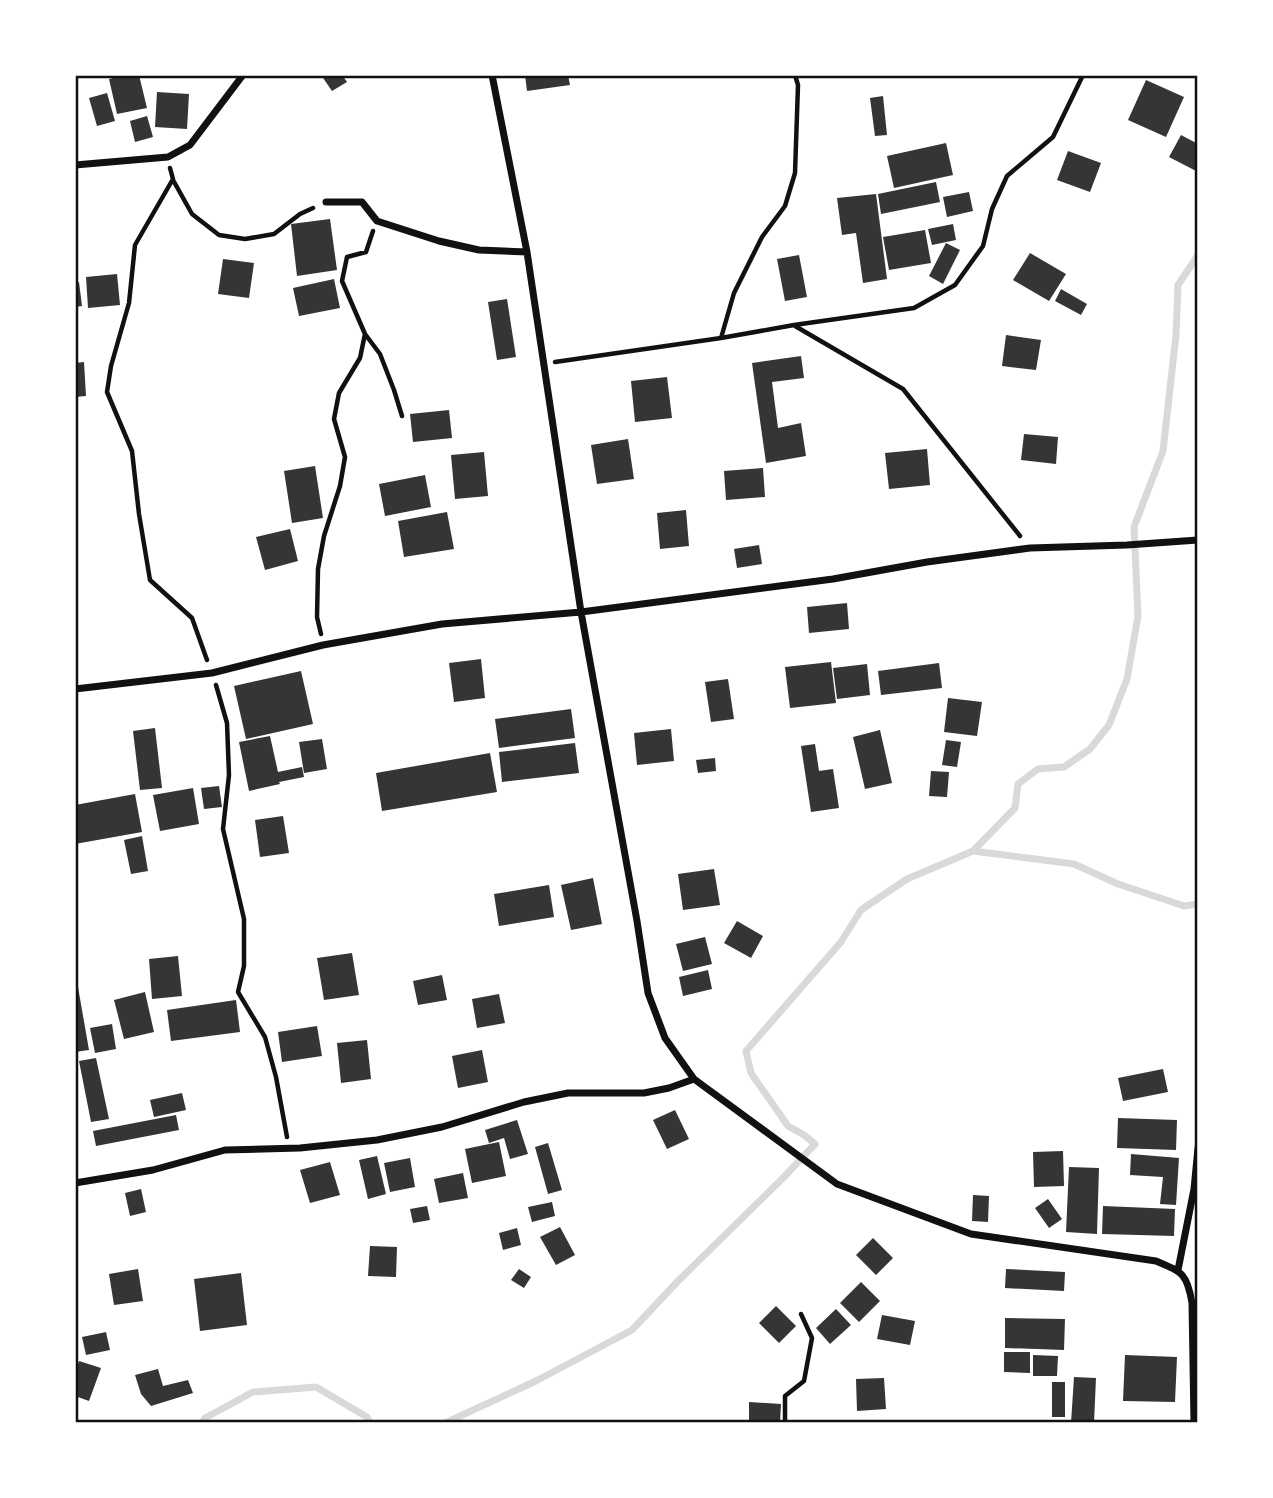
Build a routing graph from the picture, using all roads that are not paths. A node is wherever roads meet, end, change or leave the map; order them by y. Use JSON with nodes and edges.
{"nodes":[{"id":1,"x":243,"y":75,"type":"edge"},
{"id":2,"x":492,"y":75,"type":"edge"},
{"id":3,"x":75,"y":165,"type":"edge"},
{"id":4,"x":326,"y":202,"type":"road end"},
{"id":5,"x":527,"y":252,"type":"junction"},
{"id":6,"x":1198,"y":540,"type":"edge"},
{"id":7,"x":581,"y":612,"type":"junction"},
{"id":8,"x":75,"y":689,"type":"edge"},
{"id":9,"x":694,"y":1079,"type":"junction"},
{"id":10,"x":1198,"y":1149,"type":"edge"},
{"id":11,"x":75,"y":1183,"type":"edge"},
{"id":12,"x":1178,"y":1270,"type":"junction"},
{"id":13,"x":1194,"y":1423,"type":"edge"}],
"edges":[{"from":1,"to":3,"type":"street"},
{"from":2,"to":5,"type":"street"},
{"from":4,"to":5,"type":"street"},
{"from":5,"to":7,"type":"street"},
{"from":6,"to":7,"type":"street"},
{"from":7,"to":8,"type":"street"},
{"from":7,"to":9,"type":"street"},
{"from":9,"to":11,"type":"street"},
{"from":9,"to":12,"type":"street"},
{"from":10,"to":12,"type":"street"},
{"from":12,"to":13,"type":"street"}]}
